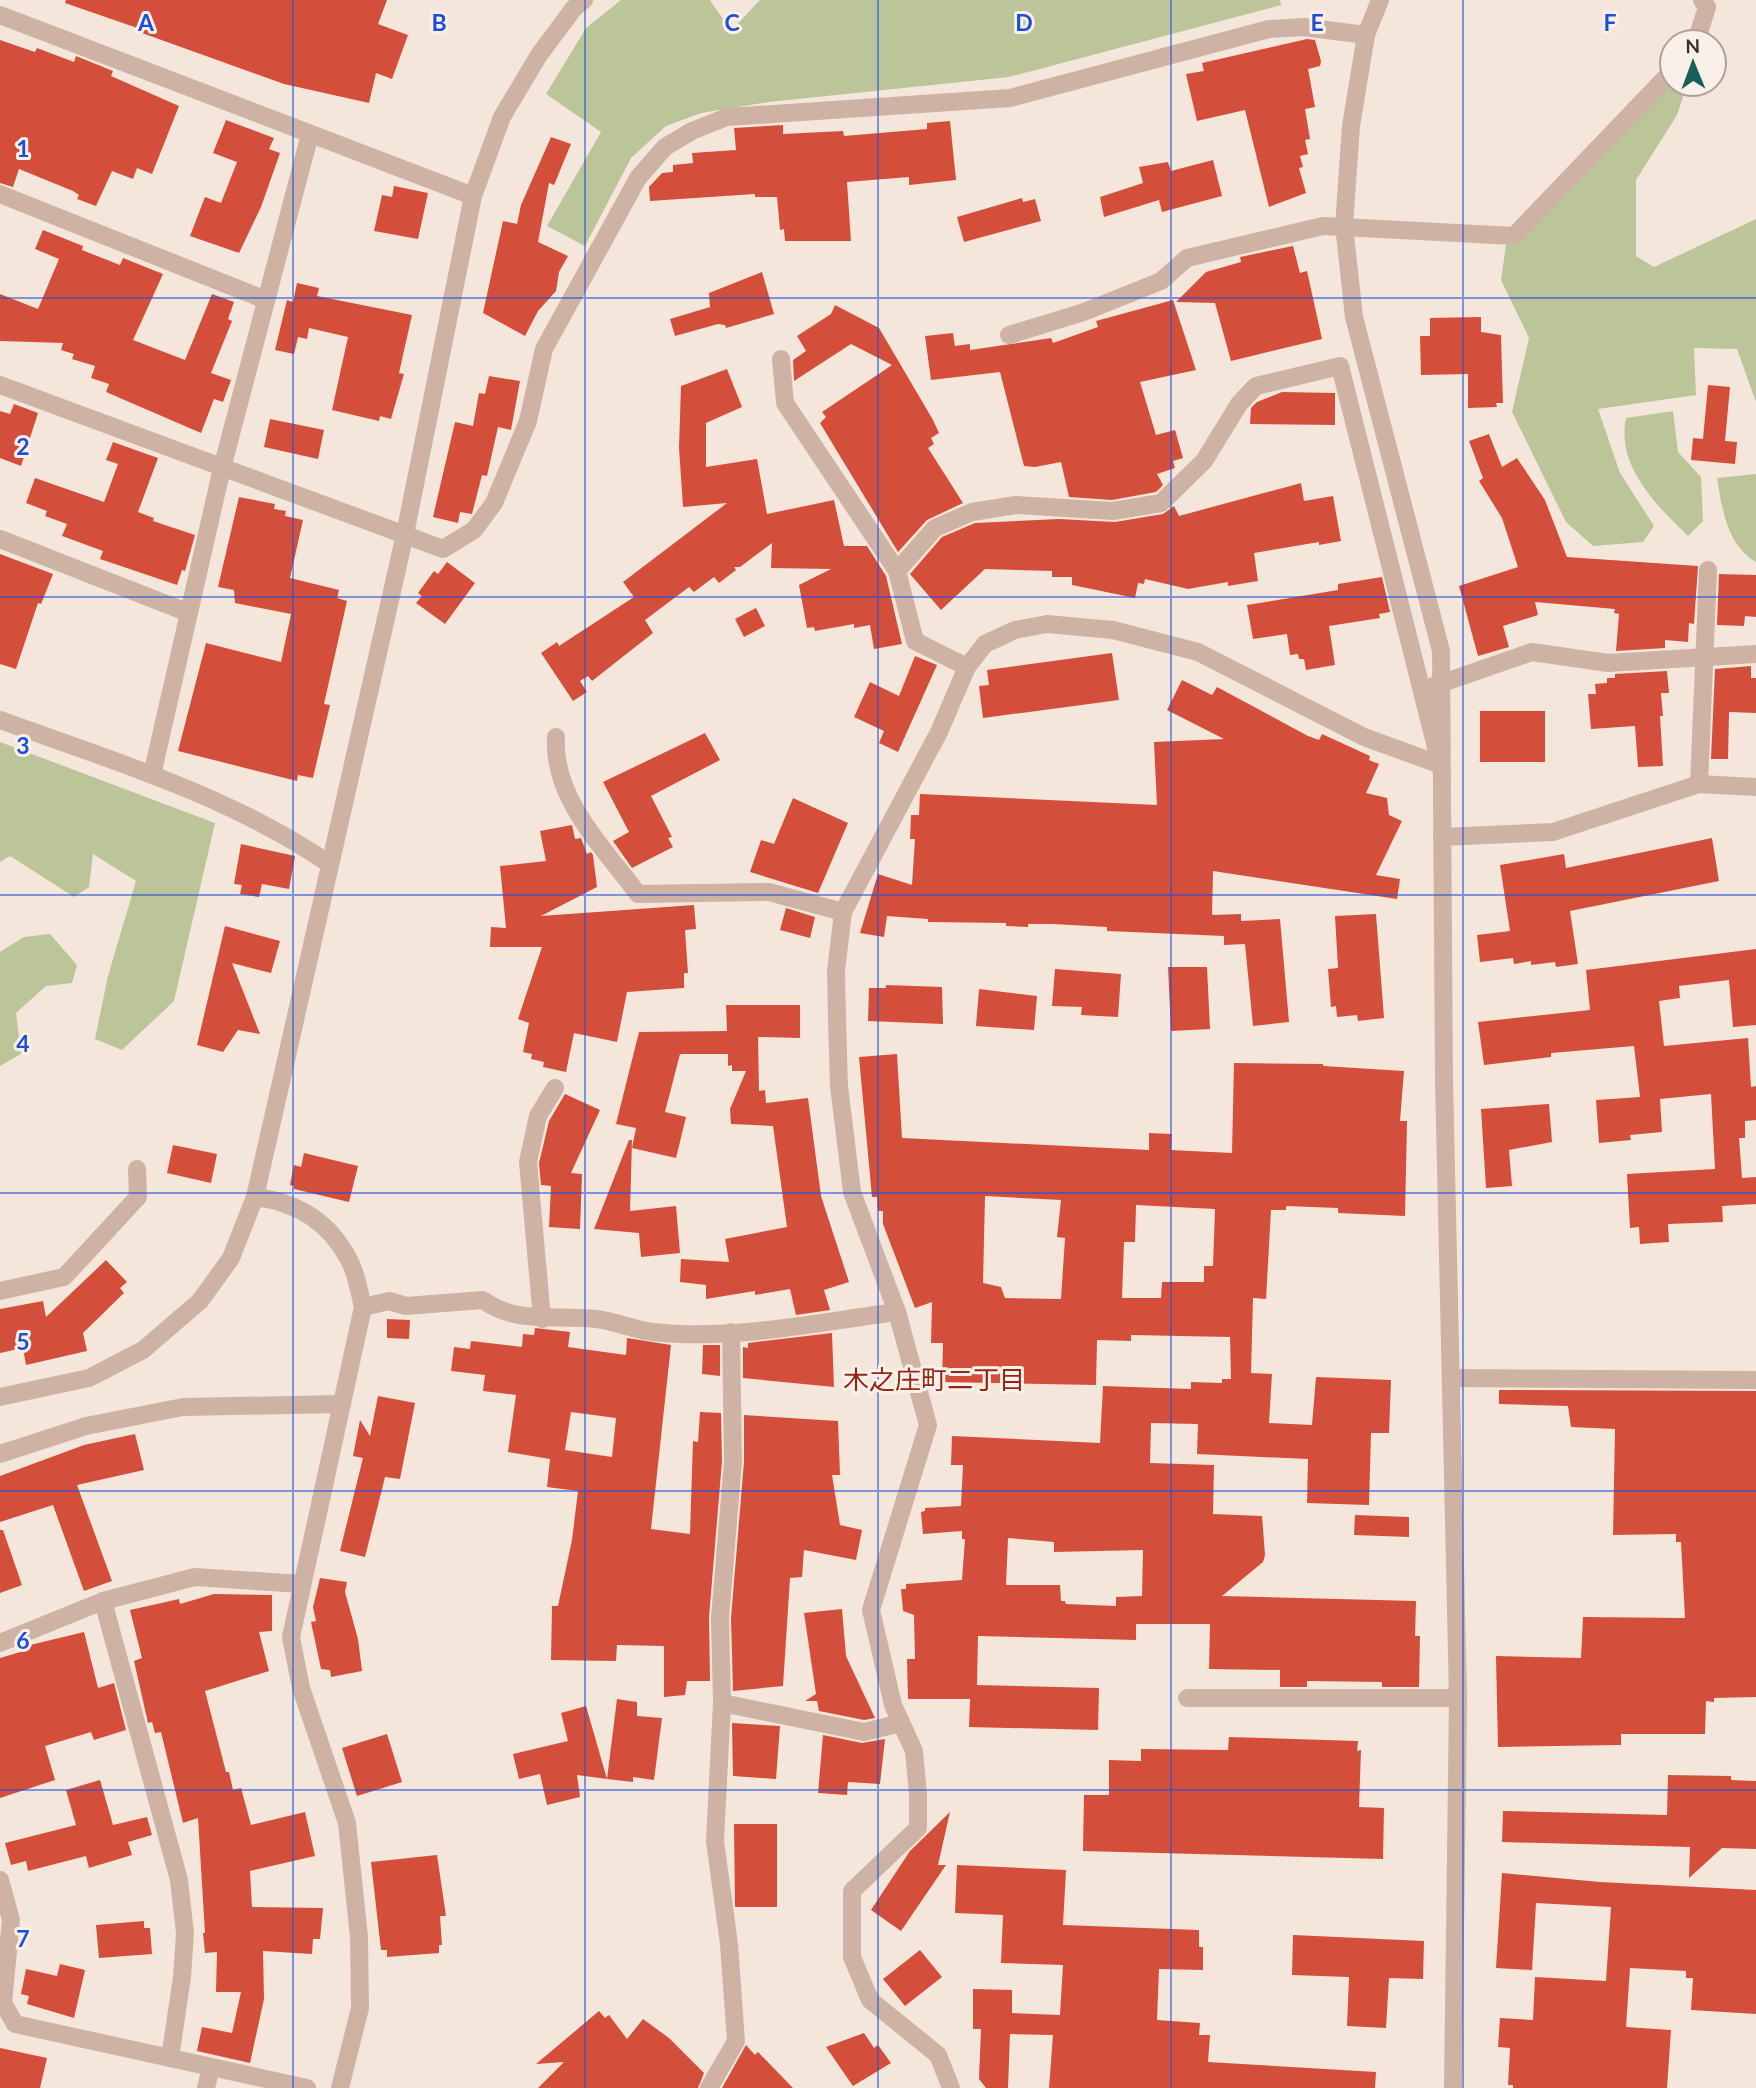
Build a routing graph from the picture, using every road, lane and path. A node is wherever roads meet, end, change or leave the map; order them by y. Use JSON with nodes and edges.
{"nodes":[{"id":1,"x":583,"y":0,"type":"edge"},
{"id":2,"x":1380,"y":0,"type":"edge"},
{"id":3,"x":1702,"y":0,"type":"edge"},
{"id":4,"x":0,"y":15,"type":"edge"},
{"id":5,"x":1701,"y":28,"type":"edge"},
{"id":6,"x":1366,"y":35,"type":"junction"},
{"id":7,"x":1658,"y":87,"type":"edge"},
{"id":8,"x":310,"y":134,"type":"junction"},
{"id":9,"x":0,"y":194,"type":"edge"},
{"id":10,"x":473,"y":196,"type":"junction"},
{"id":11,"x":1344,"y":226,"type":"junction"},
{"id":12,"x":266,"y":300,"type":"junction"},
{"id":13,"x":1009,"y":335,"type":"dead end"},
{"id":14,"x":781,"y":359,"type":"dead end"},
{"id":15,"x":0,"y":385,"type":"edge"},
{"id":16,"x":222,"y":468,"type":"junction"},
{"id":17,"x":405,"y":534,"type":"junction"},
{"id":18,"x":0,"y":539,"type":"edge"},
{"id":19,"x":1708,"y":570,"type":"dead end"},
{"id":20,"x":897,"y":571,"type":"junction"},
{"id":21,"x":189,"y":612,"type":"junction"},
{"id":22,"x":1756,"y":654,"type":"edge"},
{"id":23,"x":1704,"y":655,"type":"junction"},
{"id":24,"x":967,"y":667,"type":"junction"},
{"id":25,"x":1441,"y":681,"type":"junction"},
{"id":26,"x":1422,"y":691,"type":"junction"},
{"id":27,"x":0,"y":720,"type":"edge"},
{"id":28,"x":556,"y":737,"type":"dead end"},
{"id":29,"x":1441,"y":765,"type":"junction"},
{"id":30,"x":152,"y":775,"type":"junction"},
{"id":31,"x":1699,"y":784,"type":"junction"},
{"id":32,"x":1756,"y":787,"type":"edge"},
{"id":33,"x":1442,"y":837,"type":"junction"},
{"id":34,"x":328,"y":863,"type":"junction"},
{"id":35,"x":843,"y":912,"type":"junction"},
{"id":36,"x":555,"y":1088,"type":"dead end"},
{"id":37,"x":137,"y":1168,"type":"dead end"},
{"id":38,"x":255,"y":1197,"type":"junction"},
{"id":39,"x":0,"y":1292,"type":"edge"},
{"id":40,"x":363,"y":1307,"type":"junction"},
{"id":41,"x":897,"y":1312,"type":"junction"},
{"id":42,"x":542,"y":1319,"type":"junction"},
{"id":43,"x":731,"y":1332,"type":"junction"},
{"id":44,"x":1451,"y":1378,"type":"junction"},
{"id":45,"x":1756,"y":1380,"type":"edge"},
{"id":46,"x":0,"y":1397,"type":"edge"},
{"id":47,"x":342,"y":1404,"type":"junction"},
{"id":48,"x":0,"y":1454,"type":"edge"},
{"id":49,"x":302,"y":1584,"type":"junction"},
{"id":50,"x":103,"y":1601,"type":"junction"},
{"id":51,"x":0,"y":1643,"type":"edge"},
{"id":52,"x":1187,"y":1698,"type":"dead end"},
{"id":53,"x":1458,"y":1698,"type":"junction"},
{"id":54,"x":722,"y":1703,"type":"junction"},
{"id":55,"x":901,"y":1723,"type":"junction"},
{"id":56,"x":0,"y":1880,"type":"edge"},
{"id":57,"x":170,"y":2058,"type":"junction"},
{"id":58,"x":211,"y":2067,"type":"junction"},
{"id":59,"x":206,"y":2088,"type":"edge"},
{"id":60,"x":307,"y":2088,"type":"edge"},
{"id":61,"x":340,"y":2088,"type":"edge"},
{"id":62,"x":709,"y":2088,"type":"edge"},
{"id":63,"x":951,"y":2088,"type":"edge"},
{"id":64,"x":1453,"y":2088,"type":"edge"}],
"edges":[{"from":1,"to":10,"type":"street"},
{"from":2,"to":6,"type":"street"},
{"from":3,"to":5,"type":"street"},
{"from":4,"to":8,"type":"street"},
{"from":6,"to":11,"type":"street"},
{"from":6,"to":17,"type":"street"},
{"from":7,"to":11,"type":"street"},
{"from":8,"to":10,"type":"street"},
{"from":8,"to":12,"type":"street"},
{"from":9,"to":12,"type":"street"},
{"from":10,"to":17,"type":"street"},
{"from":11,"to":13,"type":"street"},
{"from":11,"to":25,"type":"street"},
{"from":12,"to":16,"type":"street"},
{"from":14,"to":20,"type":"street"},
{"from":15,"to":16,"type":"street"},
{"from":16,"to":17,"type":"street"},
{"from":16,"to":21,"type":"street"},
{"from":17,"to":34,"type":"street"},
{"from":18,"to":21,"type":"street"},
{"from":19,"to":23,"type":"street"},
{"from":20,"to":24,"type":"street"},
{"from":20,"to":26,"type":"street"},
{"from":21,"to":30,"type":"street"},
{"from":22,"to":23,"type":"street"},
{"from":23,"to":25,"type":"street"},
{"from":23,"to":31,"type":"street"},
{"from":24,"to":29,"type":"street"},
{"from":24,"to":35,"type":"street"},
{"from":25,"to":26,"type":"street"},
{"from":25,"to":29,"type":"street"},
{"from":26,"to":29,"type":"street"},
{"from":27,"to":30,"type":"street"},
{"from":28,"to":35,"type":"street"},
{"from":29,"to":33,"type":"street"},
{"from":30,"to":34,"type":"street"},
{"from":31,"to":32,"type":"street"},
{"from":31,"to":33,"type":"street"},
{"from":33,"to":44,"type":"street"},
{"from":34,"to":38,"type":"street"},
{"from":35,"to":41,"type":"street"},
{"from":36,"to":42,"type":"street"},
{"from":37,"to":39,"type":"street"},
{"from":38,"to":40,"type":"street"},
{"from":38,"to":46,"type":"street"},
{"from":40,"to":42,"type":"street"},
{"from":40,"to":47,"type":"street"},
{"from":41,"to":43,"type":"street"},
{"from":41,"to":55,"type":"street"},
{"from":42,"to":43,"type":"street"},
{"from":43,"to":54,"type":"street"},
{"from":44,"to":45,"type":"street"},
{"from":44,"to":53,"type":"street"},
{"from":47,"to":48,"type":"street"},
{"from":47,"to":49,"type":"street"},
{"from":49,"to":50,"type":"street"},
{"from":49,"to":61,"type":"street"},
{"from":50,"to":51,"type":"street"},
{"from":50,"to":57,"type":"street"},
{"from":52,"to":53,"type":"street"},
{"from":53,"to":64,"type":"street"},
{"from":54,"to":55,"type":"street"},
{"from":54,"to":62,"type":"street"},
{"from":55,"to":63,"type":"street"},
{"from":56,"to":57,"type":"street"},
{"from":57,"to":58,"type":"street"},
{"from":58,"to":59,"type":"street"},
{"from":58,"to":60,"type":"street"}]}
